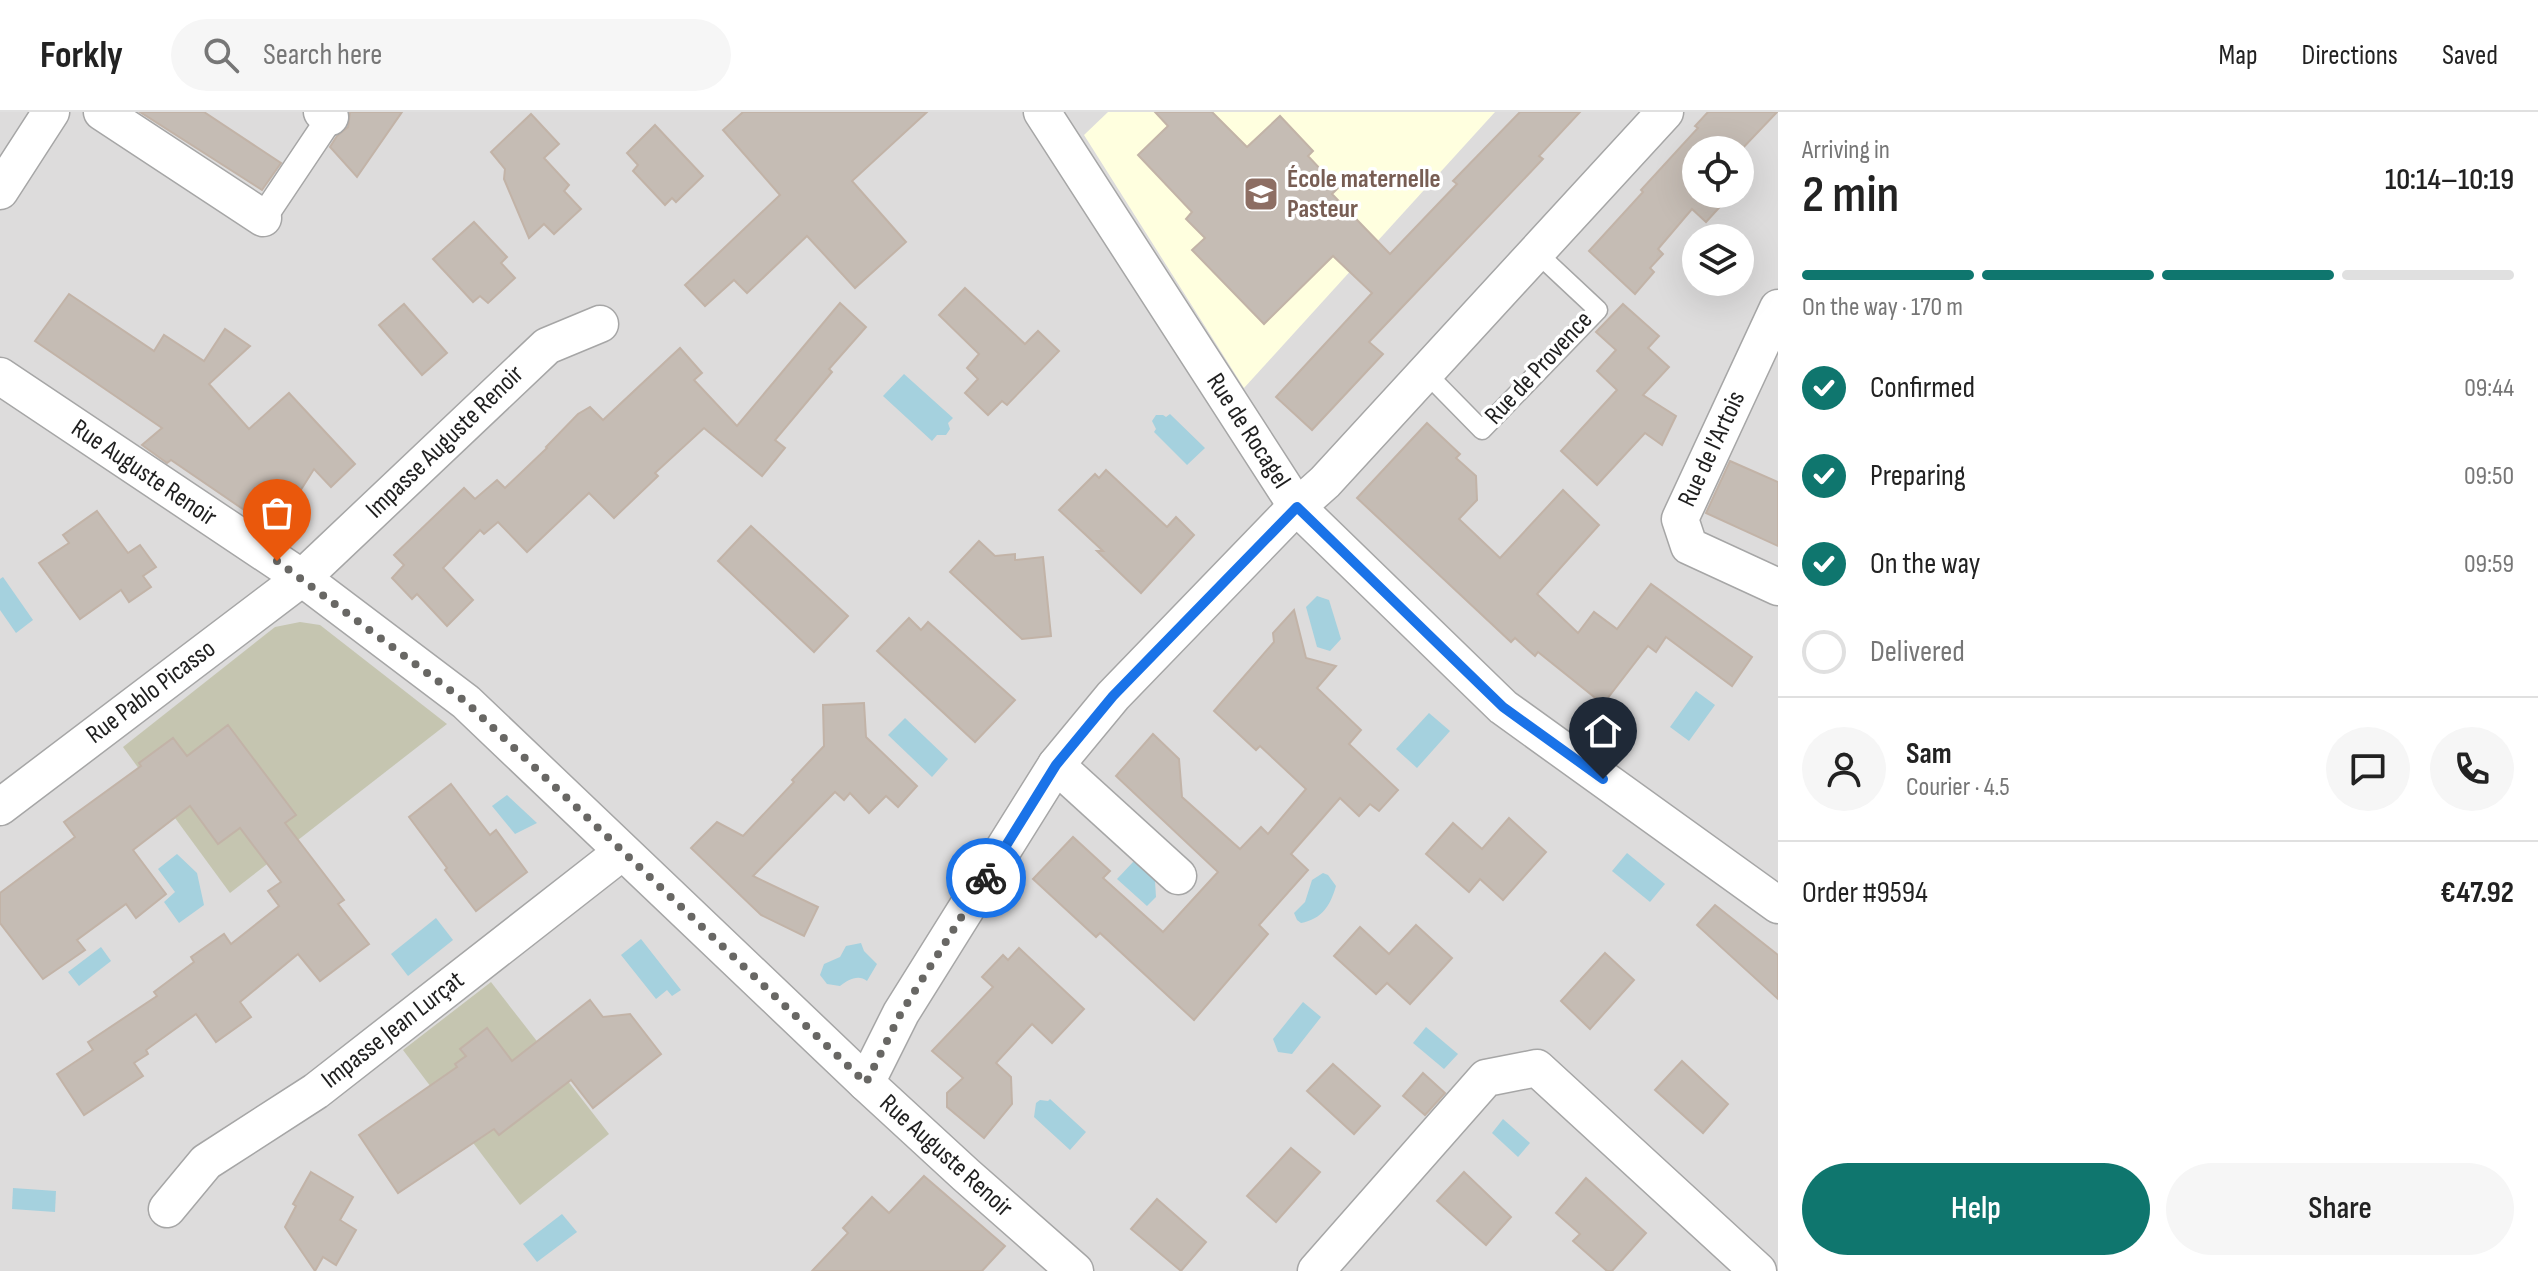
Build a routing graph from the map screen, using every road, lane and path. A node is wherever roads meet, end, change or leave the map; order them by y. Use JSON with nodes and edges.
{"nodes":[{"id":1,"x":51,"y":112,"type":"edge"},
{"id":2,"x":102,"y":112,"type":"edge"},
{"id":3,"x":1042,"y":112,"type":"edge"},
{"id":4,"x":1665,"y":112,"type":"edge"},
{"id":5,"x":329,"y":114,"type":"edge"},
{"id":6,"x":0,"y":191,"type":"edge"},
{"id":7,"x":263,"y":218,"type":"joint"},
{"id":8,"x":1536,"y":252,"type":"junction"},
{"id":9,"x":1778,"y":308,"type":"edge"},
{"id":10,"x":600,"y":324,"type":"dead end"},
{"id":11,"x":1426,"y":373,"type":"junction"},
{"id":12,"x":0,"y":376,"type":"edge"},
{"id":13,"x":1297,"y":507,"type":"junction"},
{"id":14,"x":302,"y":578,"type":"junction"},
{"id":15,"x":1778,"y":587,"type":"edge"},
{"id":16,"x":1056,"y":765,"type":"junction"},
{"id":17,"x":0,"y":807,"type":"edge"},
{"id":18,"x":622,"y":852,"type":"junction"},
{"id":19,"x":1178,"y":876,"type":"dead end"},
{"id":20,"x":1778,"y":905,"type":"edge"},
{"id":21,"x":866,"y":1083,"type":"junction"},
{"id":22,"x":167,"y":1209,"type":"dead end"},
{"id":23,"x":1075,"y":1271,"type":"edge"},
{"id":24,"x":1316,"y":1271,"type":"edge"},
{"id":25,"x":1758,"y":1271,"type":"edge"}],
"edges":[{"from":1,"to":6,"type":"street"},
{"from":2,"to":7,"type":"street"},
{"from":3,"to":13,"type":"street","name":"Rue de Rocagel"},
{"from":4,"to":8,"type":"street"},
{"from":5,"to":7,"type":"street"},
{"from":8,"to":11,"type":"street"},
{"from":8,"to":11,"type":"lane","name":"Rue de Provence"},
{"from":9,"to":15,"type":"street","name":"Rue de l'Artois"},
{"from":10,"to":14,"type":"street","name":"Impasse Auguste Renoir"},
{"from":11,"to":13,"type":"street"},
{"from":12,"to":14,"type":"street","name":"Rue Auguste Renoir"},
{"from":13,"to":16,"type":"street"},
{"from":13,"to":20,"type":"street","name":"Rue de Rocagel"},
{"from":14,"to":17,"type":"street","name":"Rue Pablo Picasso"},
{"from":14,"to":18,"type":"street","name":"Rue Auguste Renoir"},
{"from":16,"to":19,"type":"street"},
{"from":16,"to":21,"type":"street"},
{"from":18,"to":21,"type":"street","name":"Rue Auguste Renoir"},
{"from":18,"to":22,"type":"street","name":"Impasse Jean Lurçat"},
{"from":21,"to":23,"type":"street","name":"Rue Auguste Renoir"},
{"from":24,"to":25,"type":"street"}]}
